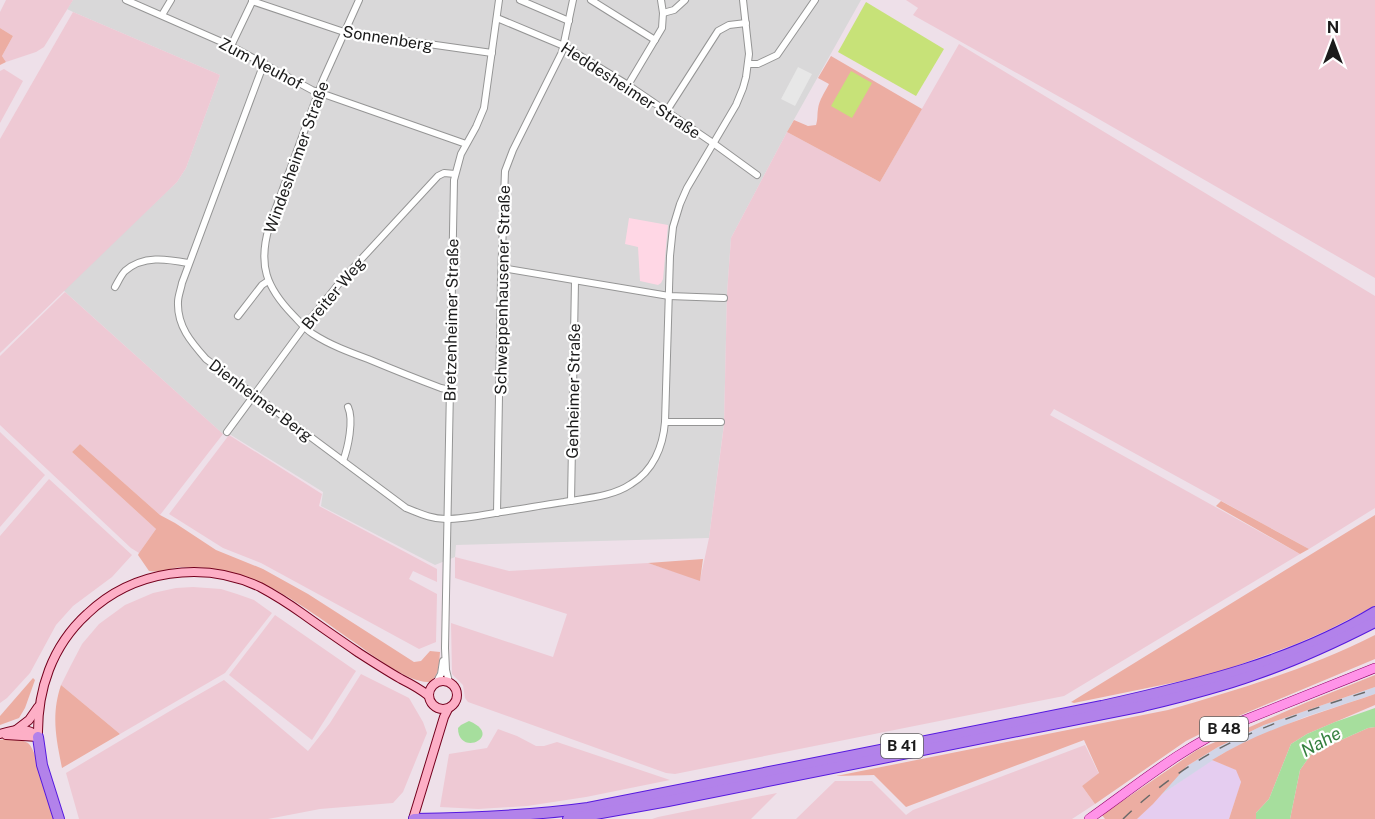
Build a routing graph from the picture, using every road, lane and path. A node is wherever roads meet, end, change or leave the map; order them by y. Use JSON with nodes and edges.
{"nodes":[{"id":1,"x":126,"y":0,"type":"edge"},
{"id":2,"x":171,"y":0,"type":"edge"},
{"id":3,"x":359,"y":0,"type":"edge"},
{"id":4,"x":499,"y":0,"type":"edge"},
{"id":5,"x":520,"y":0,"type":"edge"},
{"id":6,"x":573,"y":0,"type":"edge"},
{"id":7,"x":591,"y":0,"type":"edge"},
{"id":8,"x":661,"y":0,"type":"edge"},
{"id":9,"x":686,"y":0,"type":"edge"},
{"id":10,"x":743,"y":0,"type":"edge"},
{"id":11,"x":814,"y":0,"type":"edge"},
{"id":12,"x":253,"y":1,"type":"edge"},
{"id":13,"x":663,"y":13,"type":"junction"},
{"id":14,"x":162,"y":15,"type":"junction"},
{"id":15,"x":497,"y":18,"type":"junction"},
{"id":16,"x":569,"y":21,"type":"junction"},
{"id":17,"x":746,"y":23,"type":"junction"},
{"id":18,"x":344,"y":32,"type":"junction"},
{"id":19,"x":655,"y":40,"type":"junction"},
{"id":20,"x":231,"y":46,"type":"junction"},
{"id":21,"x":564,"y":46,"type":"junction"},
{"id":22,"x":492,"y":53,"type":"junction"},
{"id":23,"x":264,"y":63,"type":"junction"},
{"id":24,"x":748,"y":64,"type":"junction"},
{"id":25,"x":628,"y":85,"type":"junction"},
{"id":26,"x":319,"y":93,"type":"junction"},
{"id":27,"x":666,"y":112,"type":"junction"},
{"id":28,"x":713,"y":143,"type":"junction"},
{"id":29,"x":466,"y":144,"type":"junction"},
{"id":30,"x":455,"y":174,"type":"junction"},
{"id":31,"x":757,"y":175,"type":"dead end"},
{"id":32,"x":189,"y":263,"type":"junction"},
{"id":33,"x":502,"y":268,"type":"junction"},
{"id":34,"x":268,"y":281,"type":"junction"},
{"id":35,"x":575,"y":281,"type":"junction"},
{"id":36,"x":115,"y":287,"type":"dead end"},
{"id":37,"x":669,"y":296,"type":"junction"},
{"id":38,"x":724,"y":298,"type":"dead end"},
{"id":39,"x":238,"y":316,"type":"dead end"},
{"id":40,"x":304,"y":327,"type":"junction"},
{"id":41,"x":450,"y":390,"type":"junction"},
{"id":42,"x":254,"y":396,"type":"junction"},
{"id":43,"x":348,"y":407,"type":"dead end"},
{"id":44,"x":665,"y":422,"type":"junction"},
{"id":45,"x":721,"y":422,"type":"dead end"},
{"id":46,"x":227,"y":432,"type":"dead end"},
{"id":47,"x":343,"y":461,"type":"junction"},
{"id":48,"x":571,"y":501,"type":"junction"},
{"id":49,"x":497,"y":513,"type":"junction"},
{"id":50,"x":447,"y":519,"type":"junction"},
{"id":51,"x":1375,"y":612,"type":"edge"},
{"id":52,"x":1375,"y":622,"type":"edge"},
{"id":53,"x":445,"y":648,"type":"junction"},
{"id":54,"x":1375,"y":668,"type":"edge"},
{"id":55,"x":395,"y":675,"type":"junction"},
{"id":56,"x":449,"y":682,"type":"junction"},
{"id":57,"x":434,"y":684,"type":"junction"},
{"id":58,"x":429,"y":696,"type":"junction"},
{"id":59,"x":39,"y":704,"type":"junction"},
{"id":60,"x":437,"y":708,"type":"junction"},
{"id":61,"x":448,"y":709,"type":"junction"},
{"id":62,"x":14,"y":730,"type":"junction"},
{"id":63,"x":0,"y":734,"type":"edge"},
{"id":64,"x":438,"y":735,"type":"junction"},
{"id":65,"x":38,"y":737,"type":"junction"},
{"id":66,"x":59,"y":819,"type":"edge"},
{"id":67,"x":413,"y":819,"type":"edge"},
{"id":68,"x":568,"y":819,"type":"edge"},
{"id":69,"x":1089,"y":819,"type":"edge"}],
"edges":[{"from":1,"to":14,"type":"street","name":"Zum Neuhof"},
{"from":2,"to":14,"type":"street"},
{"from":3,"to":18,"type":"street","name":"Windesheimer Straße"},
{"from":4,"to":15,"type":"street","name":"Bretzenheimer Straße"},
{"from":5,"to":16,"type":"street"},
{"from":6,"to":16,"type":"street","name":"Schweppenhausener Straße"},
{"from":7,"to":19,"type":"street"},
{"from":8,"to":13,"type":"street"},
{"from":9,"to":13,"type":"street"},
{"from":10,"to":17,"type":"street","name":"Dienheimer Berg"},
{"from":11,"to":24,"type":"street"},
{"from":12,"to":18,"type":"street","name":"Sonnenberg"},
{"from":12,"to":20,"type":"street"},
{"from":13,"to":19,"type":"street"},
{"from":14,"to":20,"type":"street","name":"Zum Neuhof"},
{"from":15,"to":21,"type":"street","name":"Heddesheimer Straße"},
{"from":15,"to":22,"type":"street","name":"Bretzenheimer Straße"},
{"from":16,"to":21,"type":"street","name":"Schweppenhausener Straße"},
{"from":17,"to":24,"type":"street","name":"Dienheimer Berg"},
{"from":17,"to":27,"type":"street"},
{"from":18,"to":22,"type":"street","name":"Sonnenberg"},
{"from":18,"to":26,"type":"street","name":"Windesheimer Straße"},
{"from":19,"to":25,"type":"street"},
{"from":20,"to":23,"type":"street","name":"Zum Neuhof"},
{"from":21,"to":25,"type":"street","name":"Heddesheimer Straße"},
{"from":21,"to":33,"type":"street","name":"Schweppenhausener Straße"},
{"from":22,"to":29,"type":"street","name":"Bretzenheimer Straße"},
{"from":23,"to":26,"type":"street","name":"Zum Neuhof"},
{"from":23,"to":32,"type":"street","name":"Dienheimer Berg"},
{"from":24,"to":28,"type":"street","name":"Dienheimer Berg"},
{"from":25,"to":27,"type":"street","name":"Heddesheimer Straße"},
{"from":26,"to":29,"type":"street","name":"Zum Neuhof"},
{"from":26,"to":34,"type":"street","name":"Windesheimer Straße"},
{"from":27,"to":28,"type":"street","name":"Heddesheimer Straße"},
{"from":28,"to":31,"type":"street","name":"Heddesheimer Straße"},
{"from":28,"to":37,"type":"street","name":"Dienheimer Berg"},
{"from":29,"to":30,"type":"street","name":"Bretzenheimer Straße"},
{"from":30,"to":40,"type":"street","name":"Breiter Weg"},
{"from":30,"to":41,"type":"street","name":"Bretzenheimer Straße"},
{"from":32,"to":36,"type":"street"},
{"from":32,"to":42,"type":"street","name":"Dienheimer Berg"},
{"from":33,"to":35,"type":"street"},
{"from":33,"to":49,"type":"street","name":"Schweppenhausener Straße"},
{"from":34,"to":39,"type":"street"},
{"from":34,"to":40,"type":"street","name":"Windesheimer Straße"},
{"from":35,"to":37,"type":"street"},
{"from":35,"to":48,"type":"street","name":"Genheimer Straße"},
{"from":37,"to":38,"type":"street"},
{"from":37,"to":44,"type":"street","name":"Dienheimer Berg"},
{"from":40,"to":41,"type":"street","name":"Windesheimer Straße"},
{"from":40,"to":42,"type":"street","name":"Breiter Weg"},
{"from":41,"to":50,"type":"street","name":"Bretzenheimer Straße"},
{"from":42,"to":46,"type":"street","name":"Breiter Weg"},
{"from":42,"to":47,"type":"street","name":"Dienheimer Berg"},
{"from":43,"to":47,"type":"street"},
{"from":44,"to":45,"type":"street"},
{"from":44,"to":48,"type":"street","name":"Dienheimer Berg"},
{"from":47,"to":50,"type":"street","name":"Dienheimer Berg"},
{"from":48,"to":49,"type":"street","name":"Dienheimer Berg"},
{"from":49,"to":50,"type":"street","name":"Dienheimer Berg"},
{"from":50,"to":53,"type":"street","name":"Bretzenheimer Straße"},
{"from":51,"to":67,"type":"highway","number":"B 41"},
{"from":52,"to":68,"type":"highway","number":"B 41"},
{"from":53,"to":56,"type":"street","name":"Bretzenheimer Straße"},
{"from":53,"to":57,"type":"street","name":"Bretzenheimer Straße"},
{"from":54,"to":69,"type":"main road","number":"B 48"},
{"from":55,"to":57,"type":"street"},
{"from":55,"to":58,"type":"street"},
{"from":55,"to":59,"type":"street"},
{"from":56,"to":57,"type":"street"},
{"from":56,"to":61,"type":"street"},
{"from":57,"to":58,"type":"street"},
{"from":58,"to":60,"type":"street"},
{"from":59,"to":62,"type":"street"},
{"from":59,"to":65,"type":"street"},
{"from":60,"to":61,"type":"street"},
{"from":60,"to":64,"type":"street"},
{"from":61,"to":64,"type":"street"},
{"from":62,"to":63,"type":"street"},
{"from":62,"to":65,"type":"street"},
{"from":63,"to":65,"type":"street"},
{"from":64,"to":67,"type":"street"},
{"from":65,"to":66,"type":"highway"}]}
